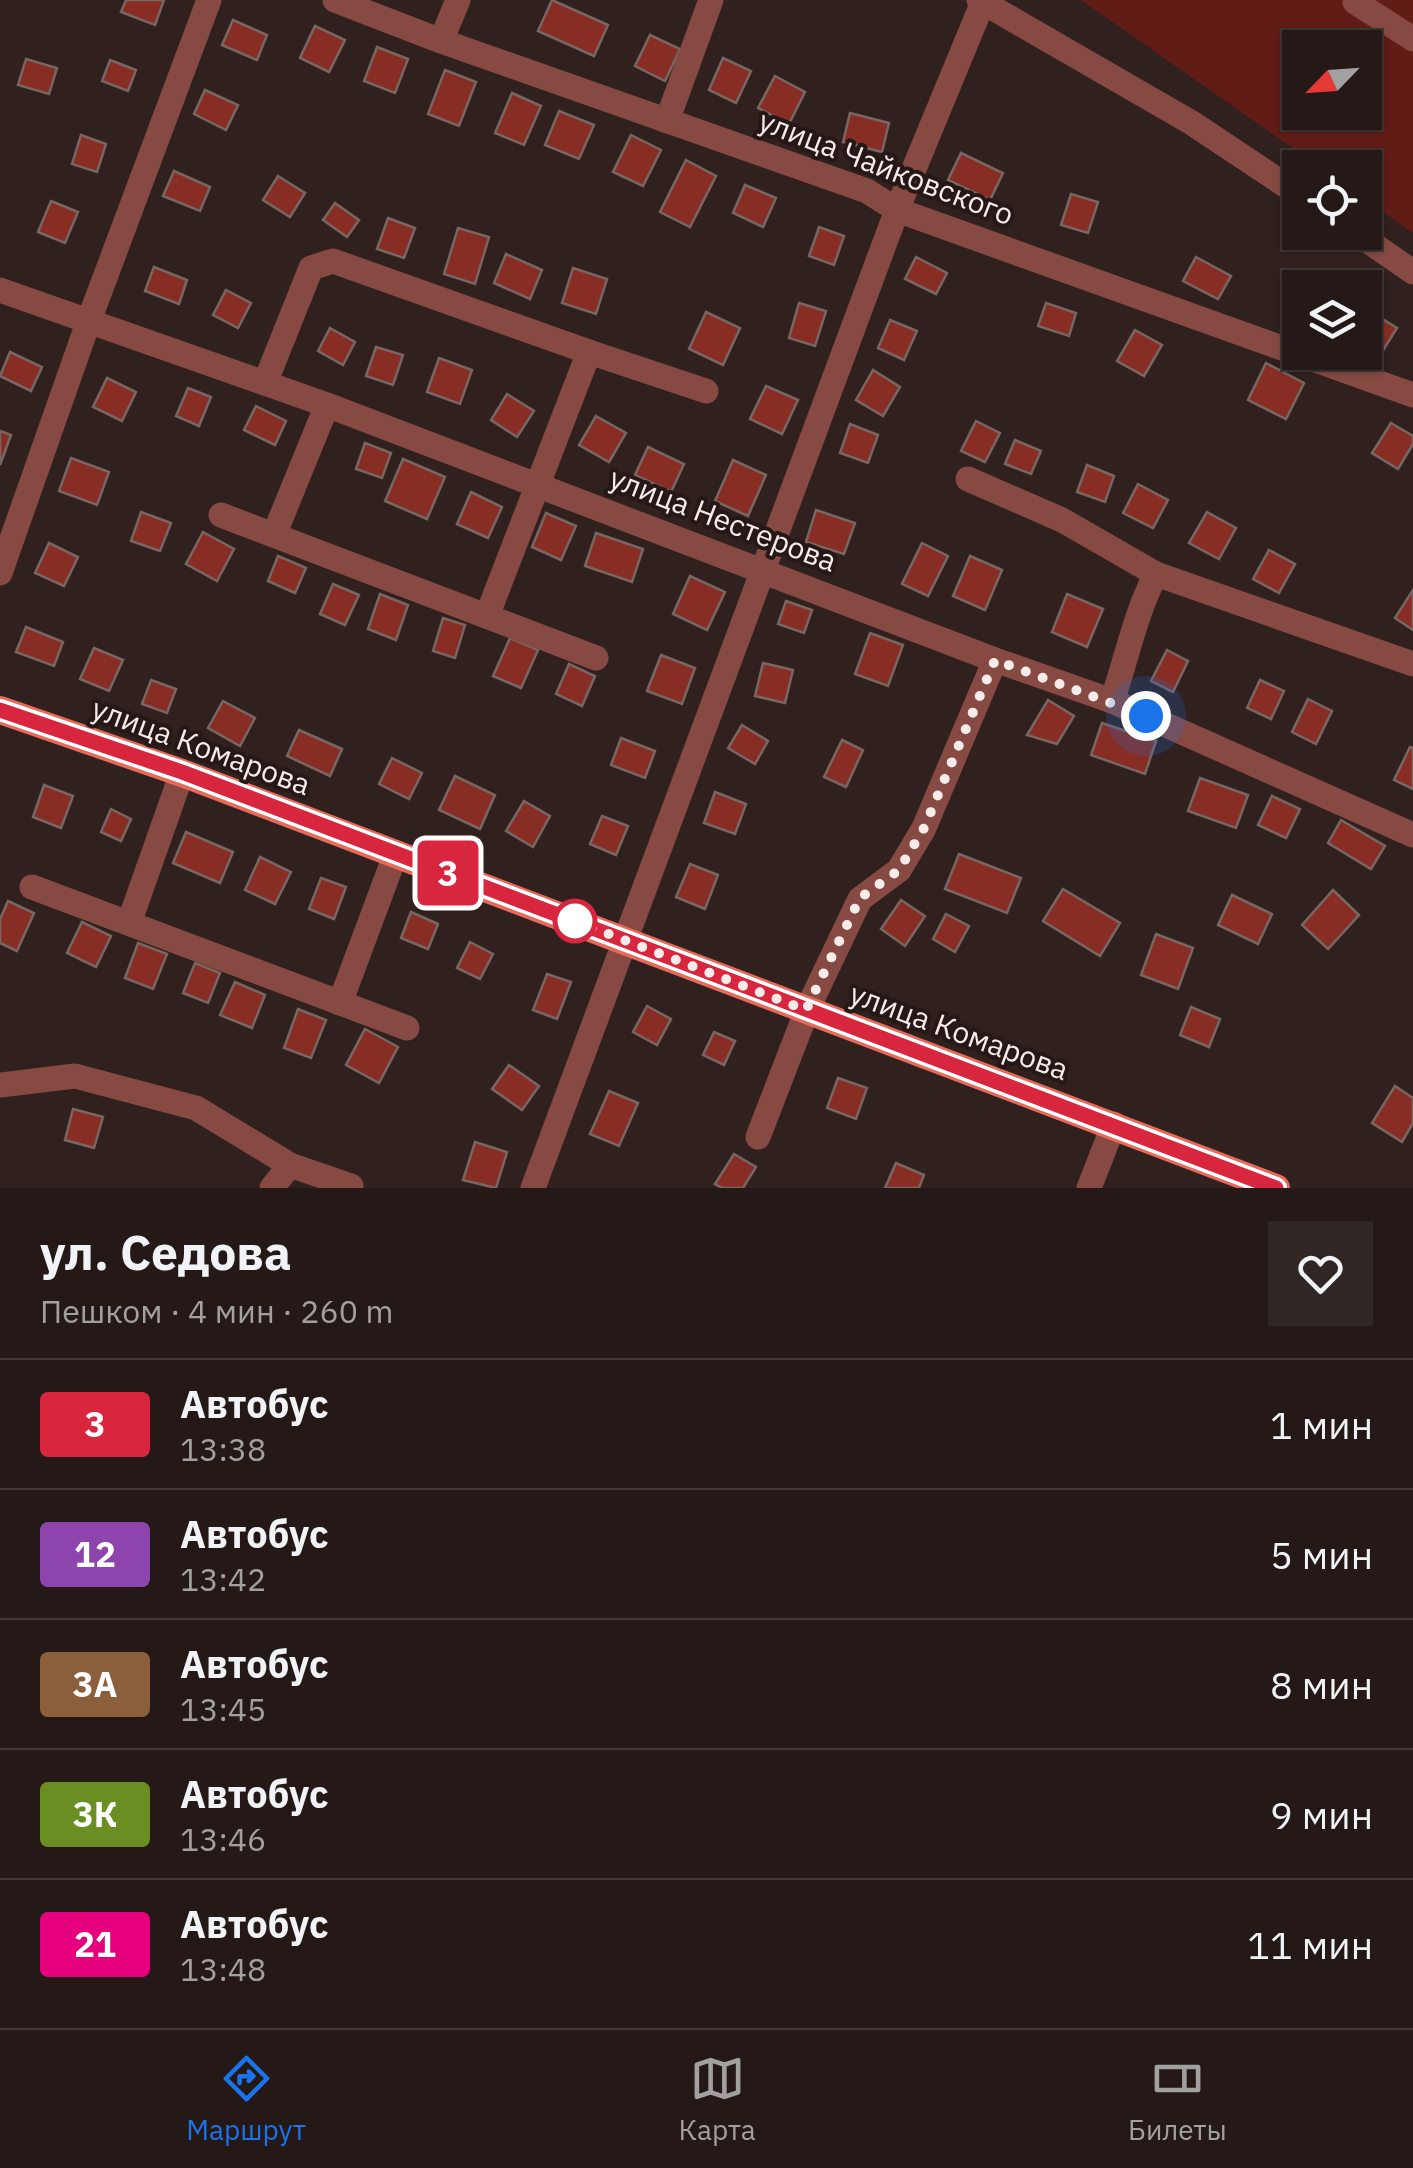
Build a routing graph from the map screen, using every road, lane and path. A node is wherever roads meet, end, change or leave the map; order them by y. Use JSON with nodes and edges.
{"nodes":[{"id":1,"x":209,"y":0,"type":"edge"},
{"id":2,"x":336,"y":0,"type":"edge"},
{"id":3,"x":458,"y":0,"type":"edge"},
{"id":4,"x":711,"y":0,"type":"edge"},
{"id":5,"x":981,"y":1,"type":"edge"},
{"id":6,"x":1355,"y":1,"type":"edge"},
{"id":7,"x":1413,"y":39,"type":"edge"},
{"id":8,"x":441,"y":41,"type":"junction"},
{"id":9,"x":667,"y":121,"type":"junction"},
{"id":10,"x":1282,"y":184,"type":"edge"},
{"id":11,"x":897,"y":210,"type":"junction"},
{"id":12,"x":1381,"y":250,"type":"edge"},
{"id":13,"x":1413,"y":272,"type":"edge"},
{"id":14,"x":0,"y":290,"type":"edge"},
{"id":15,"x":88,"y":324,"type":"junction"},
{"id":16,"x":589,"y":352,"type":"junction"},
{"id":17,"x":264,"y":383,"type":"junction"},
{"id":18,"x":706,"y":391,"type":"dead end"},
{"id":19,"x":1413,"y":395,"type":"edge"},
{"id":20,"x":326,"y":405,"type":"junction"},
{"id":21,"x":968,"y":478,"type":"dead end"},
{"id":22,"x":537,"y":484,"type":"junction"},
{"id":23,"x":220,"y":515,"type":"dead end"},
{"id":24,"x":274,"y":536,"type":"junction"},
{"id":25,"x":763,"y":569,"type":"junction"},
{"id":26,"x":0,"y":572,"type":"edge"},
{"id":27,"x":1156,"y":574,"type":"junction"},
{"id":28,"x":487,"y":616,"type":"junction"},
{"id":29,"x":596,"y":658,"type":"dead end"},
{"id":30,"x":995,"y":660,"type":"junction"},
{"id":31,"x":1413,"y":664,"type":"edge"},
{"id":32,"x":1112,"y":701,"type":"junction"},
{"id":33,"x":0,"y":710,"type":"edge"},
{"id":34,"x":182,"y":772,"type":"junction"},
{"id":35,"x":1413,"y":835,"type":"edge"},
{"id":36,"x":396,"y":853,"type":"junction"},
{"id":37,"x":32,"y":887,"type":"dead end"},
{"id":38,"x":129,"y":924,"type":"junction"},
{"id":39,"x":624,"y":940,"type":"junction"},
{"id":40,"x":340,"y":1003,"type":"junction"},
{"id":41,"x":806,"y":1010,"type":"junction"},
{"id":42,"x":407,"y":1028,"type":"dead end"},
{"id":43,"x":0,"y":1085,"type":"edge"},
{"id":44,"x":1114,"y":1124,"type":"junction"},
{"id":45,"x":758,"y":1137,"type":"dead end"},
{"id":46,"x":290,"y":1165,"type":"junction"},
{"id":47,"x":351,"y":1186,"type":"edge"},
{"id":48,"x":272,"y":1188,"type":"edge"},
{"id":49,"x":532,"y":1188,"type":"edge"},
{"id":50,"x":1090,"y":1188,"type":"edge"},
{"id":51,"x":1276,"y":1188,"type":"edge"}],
"edges":[{"from":1,"to":15,"type":"street"},
{"from":2,"to":8,"type":"street","name":"улица Чайковского"},
{"from":3,"to":8,"type":"street"},
{"from":4,"to":9,"type":"street"},
{"from":5,"to":10,"type":"street"},
{"from":5,"to":11,"type":"street"},
{"from":6,"to":7,"type":"street"},
{"from":8,"to":9,"type":"street","name":"улица Чайковского"},
{"from":9,"to":11,"type":"street","name":"улица Чайковского"},
{"from":11,"to":19,"type":"street","name":"улица Чайковского"},
{"from":11,"to":25,"type":"street"},
{"from":12,"to":13,"type":"street"},
{"from":14,"to":15,"type":"street","name":"улица Нестерова"},
{"from":15,"to":17,"type":"street","name":"улица Нестерова"},
{"from":15,"to":26,"type":"street"},
{"from":16,"to":17,"type":"street"},
{"from":16,"to":18,"type":"street"},
{"from":16,"to":22,"type":"street"},
{"from":17,"to":20,"type":"street","name":"улица Нестерова"},
{"from":20,"to":22,"type":"street","name":"улица Нестерова"},
{"from":20,"to":24,"type":"street"},
{"from":21,"to":27,"type":"street"},
{"from":22,"to":25,"type":"street","name":"улица Нестерова"},
{"from":22,"to":28,"type":"street"},
{"from":23,"to":24,"type":"street"},
{"from":24,"to":28,"type":"street"},
{"from":25,"to":30,"type":"street","name":"улица Нестерова"},
{"from":25,"to":39,"type":"street"},
{"from":27,"to":31,"type":"street"},
{"from":27,"to":32,"type":"street"},
{"from":28,"to":29,"type":"street"},
{"from":30,"to":32,"type":"street","name":"улица Нестерова"},
{"from":30,"to":41,"type":"street"},
{"from":32,"to":35,"type":"street","name":"улица Нестерова"},
{"from":33,"to":34,"type":"main road","name":"улица Комарова"},
{"from":34,"to":36,"type":"main road","name":"улица Комарова"},
{"from":34,"to":38,"type":"street"},
{"from":36,"to":39,"type":"main road","name":"улица Комарова"},
{"from":36,"to":40,"type":"street"},
{"from":37,"to":38,"type":"street"},
{"from":38,"to":40,"type":"street"},
{"from":39,"to":41,"type":"main road","name":"улица Комарова"},
{"from":39,"to":49,"type":"street"},
{"from":40,"to":42,"type":"street"},
{"from":41,"to":44,"type":"main road","name":"улица Комарова"},
{"from":41,"to":45,"type":"street"},
{"from":43,"to":46,"type":"street"},
{"from":44,"to":50,"type":"street"},
{"from":44,"to":51,"type":"main road","name":"улица Комарова"},
{"from":46,"to":47,"type":"street"},
{"from":46,"to":48,"type":"street"}]}
